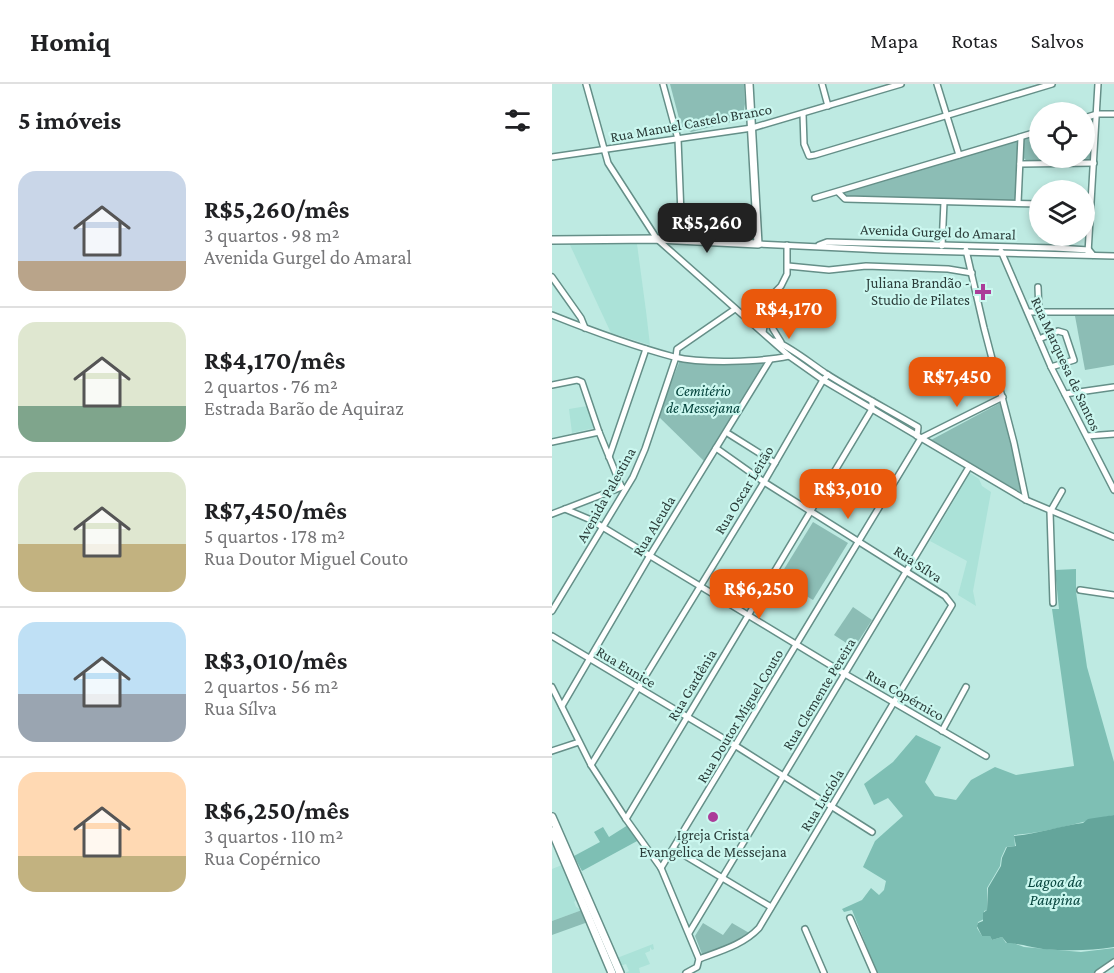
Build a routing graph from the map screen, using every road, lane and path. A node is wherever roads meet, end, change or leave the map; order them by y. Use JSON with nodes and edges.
{"nodes":[{"id":1,"x":586,"y":84,"type":"edge"},
{"id":2,"x":663,"y":84,"type":"edge"},
{"id":3,"x":749,"y":84,"type":"edge"},
{"id":4,"x":822,"y":84,"type":"edge"},
{"id":5,"x":898,"y":84,"type":"edge"},
{"id":6,"x":937,"y":84,"type":"edge"},
{"id":7,"x":1052,"y":84,"type":"edge"},
{"id":8,"x":1098,"y":84,"type":"edge"},
{"id":9,"x":828,"y":106,"type":"junction"},
{"id":10,"x":803,"y":114,"type":"junction"},
{"id":11,"x":1097,"y":114,"type":"junction"},
{"id":12,"x":1114,"y":114,"type":"edge"},
{"id":13,"x":947,"y":116,"type":"junction"},
{"id":14,"x":752,"y":128,"type":"junction"},
{"id":15,"x":1029,"y":134,"type":"edge"},
{"id":16,"x":1021,"y":137,"type":"junction"},
{"id":17,"x":678,"y":139,"type":"junction"},
{"id":18,"x":604,"y":150,"type":"junction"},
{"id":19,"x":959,"y":154,"type":"junction"},
{"id":20,"x":552,"y":157,"type":"edge"},
{"id":21,"x":1095,"y":163,"type":"edge"},
{"id":22,"x":1020,"y":164,"type":"junction"},
{"id":23,"x":1029,"y":164,"type":"edge"},
{"id":24,"x":838,"y":192,"type":"junction"},
{"id":25,"x":815,"y":198,"type":"dead end"},
{"id":26,"x":944,"y":202,"type":"junction"},
{"id":27,"x":1018,"y":203,"type":"junction"},
{"id":28,"x":1029,"y":204,"type":"edge"},
{"id":29,"x":657,"y":239,"type":"junction"},
{"id":30,"x":552,"y":240,"type":"edge"},
{"id":31,"x":682,"y":240,"type":"junction"},
{"id":32,"x":758,"y":244,"type":"junction"},
{"id":33,"x":787,"y":245,"type":"junction"},
{"id":34,"x":1090,"y":246,"type":"edge"},
{"id":35,"x":942,"y":248,"type":"junction"},
{"id":36,"x":966,"y":249,"type":"junction"},
{"id":37,"x":1001,"y":250,"type":"junction"},
{"id":38,"x":1090,"y":253,"type":"junction"},
{"id":39,"x":1114,"y":255,"type":"edge"},
{"id":40,"x":788,"y":266,"type":"junction"},
{"id":41,"x":972,"y":273,"type":"junction"},
{"id":42,"x":552,"y":277,"type":"edge"},
{"id":43,"x":1038,"y":287,"type":"dead end"},
{"id":44,"x":735,"y":309,"type":"junction"},
{"id":45,"x":767,"y":312,"type":"junction"},
{"id":46,"x":1028,"y":312,"type":"junction"},
{"id":47,"x":1039,"y":312,"type":"junction"},
{"id":48,"x":1114,"y":312,"type":"edge"},
{"id":49,"x":552,"y":315,"type":"edge"},
{"id":50,"x":585,"y":328,"type":"junction"},
{"id":51,"x":763,"y":333,"type":"junction"},
{"id":52,"x":1039,"y":339,"type":"junction"},
{"id":53,"x":772,"y":341,"type":"junction"},
{"id":54,"x":781,"y":342,"type":"junction"},
{"id":55,"x":646,"y":349,"type":"junction"},
{"id":56,"x":789,"y":356,"type":"junction"},
{"id":57,"x":676,"y":357,"type":"junction"},
{"id":58,"x":770,"y":360,"type":"junction"},
{"id":59,"x":800,"y":360,"type":"junction"},
{"id":60,"x":1051,"y":367,"type":"junction"},
{"id":61,"x":828,"y":375,"type":"junction"},
{"id":62,"x":823,"y":380,"type":"junction"},
{"id":63,"x":552,"y":385,"type":"edge"},
{"id":64,"x":1114,"y":387,"type":"edge"},
{"id":65,"x":852,"y":388,"type":"junction"},
{"id":66,"x":1065,"y":394,"type":"junction"},
{"id":67,"x":853,"y":398,"type":"junction"},
{"id":68,"x":1003,"y":398,"type":"junction"},
{"id":69,"x":872,"y":400,"type":"junction"},
{"id":70,"x":872,"y":409,"type":"junction"},
{"id":71,"x":599,"y":432,"type":"junction"},
{"id":72,"x":729,"y":434,"type":"dead end"},
{"id":73,"x":1114,"y":434,"type":"edge"},
{"id":74,"x":1087,"y":436,"type":"junction"},
{"id":75,"x":919,"y":437,"type":"junction"},
{"id":76,"x":552,"y":442,"type":"edge"},
{"id":77,"x":716,"y":448,"type":"junction"},
{"id":78,"x":609,"y":457,"type":"junction"},
{"id":79,"x":775,"y":463,"type":"junction"},
{"id":80,"x":969,"y":467,"type":"junction"},
{"id":81,"x":764,"y":482,"type":"junction"},
{"id":82,"x":624,"y":488,"type":"junction"},
{"id":83,"x":1114,"y":490,"type":"edge"},
{"id":84,"x":1062,"y":491,"type":"dead end"},
{"id":85,"x":1026,"y":500,"type":"junction"},
{"id":86,"x":565,"y":509,"type":"junction"},
{"id":87,"x":811,"y":512,"type":"junction"},
{"id":88,"x":1050,"y":512,"type":"junction"},
{"id":89,"x":552,"y":514,"type":"edge"},
{"id":90,"x":603,"y":528,"type":"junction"},
{"id":91,"x":1114,"y":537,"type":"edge"},
{"id":92,"x":860,"y":541,"type":"junction"},
{"id":93,"x":649,"y":557,"type":"junction"},
{"id":94,"x":906,"y":572,"type":"junction"},
{"id":95,"x":699,"y":585,"type":"junction"},
{"id":96,"x":1080,"y":590,"type":"dead end"},
{"id":97,"x":1114,"y":595,"type":"edge"},
{"id":98,"x":1053,"y":603,"type":"dead end"},
{"id":99,"x":952,"y":606,"type":"joint"},
{"id":100,"x":552,"y":611,"type":"edge"},
{"id":101,"x":749,"y":614,"type":"junction"},
{"id":102,"x":552,"y":636,"type":"edge"},
{"id":103,"x":796,"y":644,"type":"junction"},
{"id":104,"x":590,"y":659,"type":"junction"},
{"id":105,"x":845,"y":674,"type":"junction"},
{"id":106,"x":552,"y":687,"type":"edge"},
{"id":107,"x":966,"y":687,"type":"dead end"},
{"id":108,"x":640,"y":688,"type":"junction"},
{"id":109,"x":894,"y":703,"type":"junction"},
{"id":110,"x":562,"y":706,"type":"junction"},
{"id":111,"x":687,"y":717,"type":"junction"},
{"id":112,"x":942,"y":731,"type":"junction"},
{"id":113,"x":579,"y":742,"type":"junction"},
{"id":114,"x":736,"y":746,"type":"junction"},
{"id":115,"x":552,"y":751,"type":"edge"},
{"id":116,"x":986,"y":756,"type":"dead end"},
{"id":117,"x":591,"y":765,"type":"junction"},
{"id":118,"x":784,"y":776,"type":"junction"},
{"id":119,"x":832,"y":806,"type":"junction"},
{"id":120,"x":552,"y":817,"type":"edge"},
{"id":121,"x":626,"y":819,"type":"junction"},
{"id":122,"x":552,"y":831,"type":"edge"},
{"id":123,"x":872,"y":832,"type":"dead end"},
{"id":124,"x":674,"y":849,"type":"junction"},
{"id":125,"x":661,"y":868,"type":"junction"},
{"id":126,"x":723,"y":879,"type":"junction"},
{"id":127,"x":584,"y":897,"type":"junction"},
{"id":128,"x":771,"y":907,"type":"junction"},
{"id":129,"x":850,"y":918,"type":"dead end"},
{"id":130,"x":805,"y":929,"type":"dead end"},
{"id":131,"x":689,"y":933,"type":"junction"},
{"id":132,"x":699,"y":959,"type":"junction"},
{"id":133,"x":1114,"y":962,"type":"edge"},
{"id":134,"x":612,"y":973,"type":"edge"},
{"id":135,"x":620,"y":973,"type":"edge"},
{"id":136,"x":686,"y":973,"type":"edge"},
{"id":137,"x":824,"y":973,"type":"edge"},
{"id":138,"x":874,"y":973,"type":"edge"},
{"id":139,"x":1098,"y":973,"type":"edge"}],
"edges":[{"from":1,"to":18,"type":"street"},
{"from":2,"to":17,"type":"street"},
{"from":3,"to":14,"type":"main road"},
{"from":4,"to":9,"type":"street"},
{"from":5,"to":9,"type":"street","name":"Rua Manuel Castelo Branco"},
{"from":6,"to":13,"type":"street"},
{"from":7,"to":13,"type":"street"},
{"from":8,"to":11,"type":"street"},
{"from":9,"to":10,"type":"street","name":"Rua Manuel Castelo Branco"},
{"from":10,"to":13,"type":"street"},
{"from":10,"to":14,"type":"street","name":"Rua Manuel Castelo Branco"},
{"from":11,"to":12,"type":"street"},
{"from":11,"to":21,"type":"street"},
{"from":13,"to":19,"type":"street"},
{"from":14,"to":17,"type":"street","name":"Rua Manuel Castelo Branco"},
{"from":14,"to":32,"type":"main road"},
{"from":15,"to":16,"type":"street"},
{"from":16,"to":19,"type":"street"},
{"from":16,"to":22,"type":"street"},
{"from":17,"to":18,"type":"street","name":"Rua Manuel Castelo Branco"},
{"from":17,"to":31,"type":"street"},
{"from":18,"to":20,"type":"street","name":"Rua Manuel Castelo Branco"},
{"from":18,"to":29,"type":"street"},
{"from":19,"to":24,"type":"street"},
{"from":22,"to":23,"type":"street"},
{"from":22,"to":27,"type":"street"},
{"from":24,"to":25,"type":"street"},
{"from":24,"to":26,"type":"street"},
{"from":26,"to":27,"type":"street"},
{"from":26,"to":35,"type":"street"},
{"from":27,"to":28,"type":"street"},
{"from":29,"to":30,"type":"main road","name":"Avenida Gurgel do Amaral"},
{"from":29,"to":31,"type":"main road","name":"Avenida Gurgel do Amaral"},
{"from":29,"to":44,"type":"street"},
{"from":31,"to":32,"type":"main road","name":"Avenida Gurgel do Amaral"},
{"from":32,"to":33,"type":"street","name":"Avenida Gurgel do Amaral"},
{"from":33,"to":35,"type":"street","name":"Avenida Gurgel do Amaral"},
{"from":33,"to":40,"type":"street"},
{"from":34,"to":38,"type":"street"},
{"from":35,"to":36,"type":"street","name":"Avenida Gurgel do Amaral"},
{"from":36,"to":37,"type":"street","name":"Avenida Gurgel do Amaral"},
{"from":36,"to":41,"type":"street"},
{"from":37,"to":38,"type":"street","name":"Avenida Gurgel do Amaral"},
{"from":37,"to":46,"type":"street","name":"Rua Marquesa de Santos"},
{"from":38,"to":39,"type":"street","name":"Avenida Gurgel do Amaral"},
{"from":40,"to":41,"type":"street"},
{"from":40,"to":45,"type":"street"},
{"from":41,"to":68,"type":"street"},
{"from":42,"to":50,"type":"street"},
{"from":43,"to":47,"type":"street"},
{"from":44,"to":51,"type":"street"},
{"from":44,"to":57,"type":"street","name":"Avenida Palestina"},
{"from":45,"to":51,"type":"street"},
{"from":45,"to":54,"type":"street"},
{"from":46,"to":47,"type":"street"},
{"from":46,"to":52,"type":"street","name":"Rua Marquesa de Santos"},
{"from":47,"to":48,"type":"street"},
{"from":49,"to":50,"type":"street"},
{"from":50,"to":55,"type":"street"},
{"from":51,"to":53,"type":"street"},
{"from":52,"to":60,"type":"street","name":"Rua Marquesa de Santos"},
{"from":52,"to":60,"type":"street"},
{"from":53,"to":54,"type":"street"},
{"from":53,"to":56,"type":"street"},
{"from":54,"to":59,"type":"street"},
{"from":55,"to":57,"type":"street"},
{"from":55,"to":78,"type":"street"},
{"from":56,"to":58,"type":"street"},
{"from":56,"to":59,"type":"street"},
{"from":57,"to":58,"type":"street"},
{"from":57,"to":82,"type":"street","name":"Avenida Palestina"},
{"from":58,"to":77,"type":"street","name":"Rua Aleuda"},
{"from":59,"to":61,"type":"street"},
{"from":59,"to":62,"type":"street"},
{"from":60,"to":66,"type":"street","name":"Rua Marquesa de Santos"},
{"from":61,"to":62,"type":"street","name":"Rua Oscar Leitão"},
{"from":61,"to":65,"type":"street"},
{"from":62,"to":67,"type":"street"},
{"from":62,"to":79,"type":"street","name":"Rua Oscar Leitão"},
{"from":63,"to":71,"type":"street"},
{"from":64,"to":66,"type":"street"},
{"from":65,"to":67,"type":"street"},
{"from":65,"to":69,"type":"street"},
{"from":66,"to":74,"type":"street","name":"Rua Marquesa de Santos"},
{"from":67,"to":70,"type":"street"},
{"from":68,"to":75,"type":"street"},
{"from":68,"to":85,"type":"street"},
{"from":69,"to":70,"type":"street"},
{"from":69,"to":75,"type":"street"},
{"from":70,"to":75,"type":"street"},
{"from":70,"to":87,"type":"street","name":"Rua Gardênia"},
{"from":71,"to":76,"type":"street"},
{"from":71,"to":78,"type":"street"},
{"from":72,"to":79,"type":"street"},
{"from":73,"to":74,"type":"street"},
{"from":74,"to":83,"type":"street","name":"Rua Marquesa de Santos"},
{"from":75,"to":80,"type":"street"},
{"from":75,"to":92,"type":"street","name":"Rua Doutor Miguel Couto"},
{"from":77,"to":81,"type":"street","name":"Rua Sílva"},
{"from":77,"to":93,"type":"street","name":"Rua Aleuda"},
{"from":78,"to":82,"type":"street"},
{"from":79,"to":81,"type":"street","name":"Rua Oscar Leitão"},
{"from":80,"to":85,"type":"street"},
{"from":80,"to":94,"type":"street","name":"Rua Clemente Pereira"},
{"from":81,"to":87,"type":"street","name":"Rua Sílva"},
{"from":81,"to":95,"type":"street","name":"Rua Oscar Leitão"},
{"from":82,"to":86,"type":"street"},
{"from":82,"to":90,"type":"street","name":"Avenida Palestina"},
{"from":84,"to":88,"type":"street"},
{"from":85,"to":88,"type":"street"},
{"from":86,"to":89,"type":"street"},
{"from":86,"to":90,"type":"street","name":"Rua Copérnico"},
{"from":87,"to":92,"type":"street","name":"Rua Sílva"},
{"from":87,"to":101,"type":"street","name":"Rua Gardênia"},
{"from":88,"to":91,"type":"street"},
{"from":88,"to":98,"type":"street"},
{"from":90,"to":93,"type":"street","name":"Rua Copérnico"},
{"from":90,"to":100,"type":"street","name":"Avenida Palestina"},
{"from":92,"to":94,"type":"street","name":"Rua Sílva"},
{"from":92,"to":103,"type":"street","name":"Rua Doutor Miguel Couto"},
{"from":93,"to":95,"type":"street","name":"Rua Copérnico"},
{"from":93,"to":104,"type":"street","name":"Rua Aleuda"},
{"from":94,"to":99,"type":"street","name":"Rua Sílva"},
{"from":94,"to":105,"type":"street","name":"Rua Clemente Pereira"},
{"from":95,"to":101,"type":"street","name":"Rua Copérnico"},
{"from":95,"to":108,"type":"street","name":"Rua Oscar Leitão"},
{"from":96,"to":97,"type":"street"},
{"from":99,"to":109,"type":"street","name":"Rua Lucíola"},
{"from":101,"to":103,"type":"street","name":"Rua Copérnico"},
{"from":101,"to":111,"type":"street","name":"Rua Gardênia"},
{"from":102,"to":104,"type":"street","name":"Rua Eunice"},
{"from":103,"to":105,"type":"street","name":"Rua Copérnico"},
{"from":103,"to":114,"type":"street","name":"Rua Doutor Miguel Couto"},
{"from":104,"to":108,"type":"street","name":"Rua Eunice"},
{"from":104,"to":110,"type":"street","name":"Rua Aleuda"},
{"from":105,"to":109,"type":"street","name":"Rua Copérnico"},
{"from":105,"to":118,"type":"street","name":"Rua Clemente Pereira"},
{"from":106,"to":110,"type":"street"},
{"from":107,"to":112,"type":"street"},
{"from":108,"to":111,"type":"street","name":"Rua Eunice"},
{"from":108,"to":117,"type":"street","name":"Rua Oscar Leitão"},
{"from":109,"to":112,"type":"street","name":"Rua Copérnico"},
{"from":109,"to":119,"type":"street","name":"Rua Lucíola"},
{"from":110,"to":113,"type":"street"},
{"from":111,"to":114,"type":"street","name":"Rua Eunice"},
{"from":111,"to":121,"type":"street","name":"Rua Gardênia"},
{"from":112,"to":116,"type":"street","name":"Rua Copérnico"},
{"from":113,"to":115,"type":"street"},
{"from":113,"to":117,"type":"street"},
{"from":114,"to":118,"type":"street","name":"Rua Eunice"},
{"from":114,"to":124,"type":"street","name":"Rua Doutor Miguel Couto"},
{"from":117,"to":121,"type":"street"},
{"from":118,"to":119,"type":"street","name":"Rua Eunice"},
{"from":118,"to":126,"type":"street","name":"Rua Clemente Pereira"},
{"from":119,"to":123,"type":"street","name":"Rua Eunice"},
{"from":119,"to":128,"type":"street","name":"Rua Lucíola"},
{"from":120,"to":127,"type":"main road"},
{"from":121,"to":125,"type":"street"},
{"from":122,"to":127,"type":"main road"},
{"from":124,"to":125,"type":"street","name":"Rua Doutor Miguel Couto"},
{"from":124,"to":126,"type":"street"},
{"from":125,"to":131,"type":"street"},
{"from":126,"to":128,"type":"street"},
{"from":126,"to":131,"type":"street","name":"Rua Clemente Pereira"},
{"from":127,"to":134,"type":"main road"},
{"from":127,"to":135,"type":"main road"},
{"from":128,"to":132,"type":"street","name":"Rua Lucíola"},
{"from":129,"to":138,"type":"street"},
{"from":130,"to":137,"type":"street"},
{"from":131,"to":132,"type":"street"},
{"from":132,"to":136,"type":"street","name":"Rua Lucíola"},
{"from":133,"to":139,"type":"street"}]}
